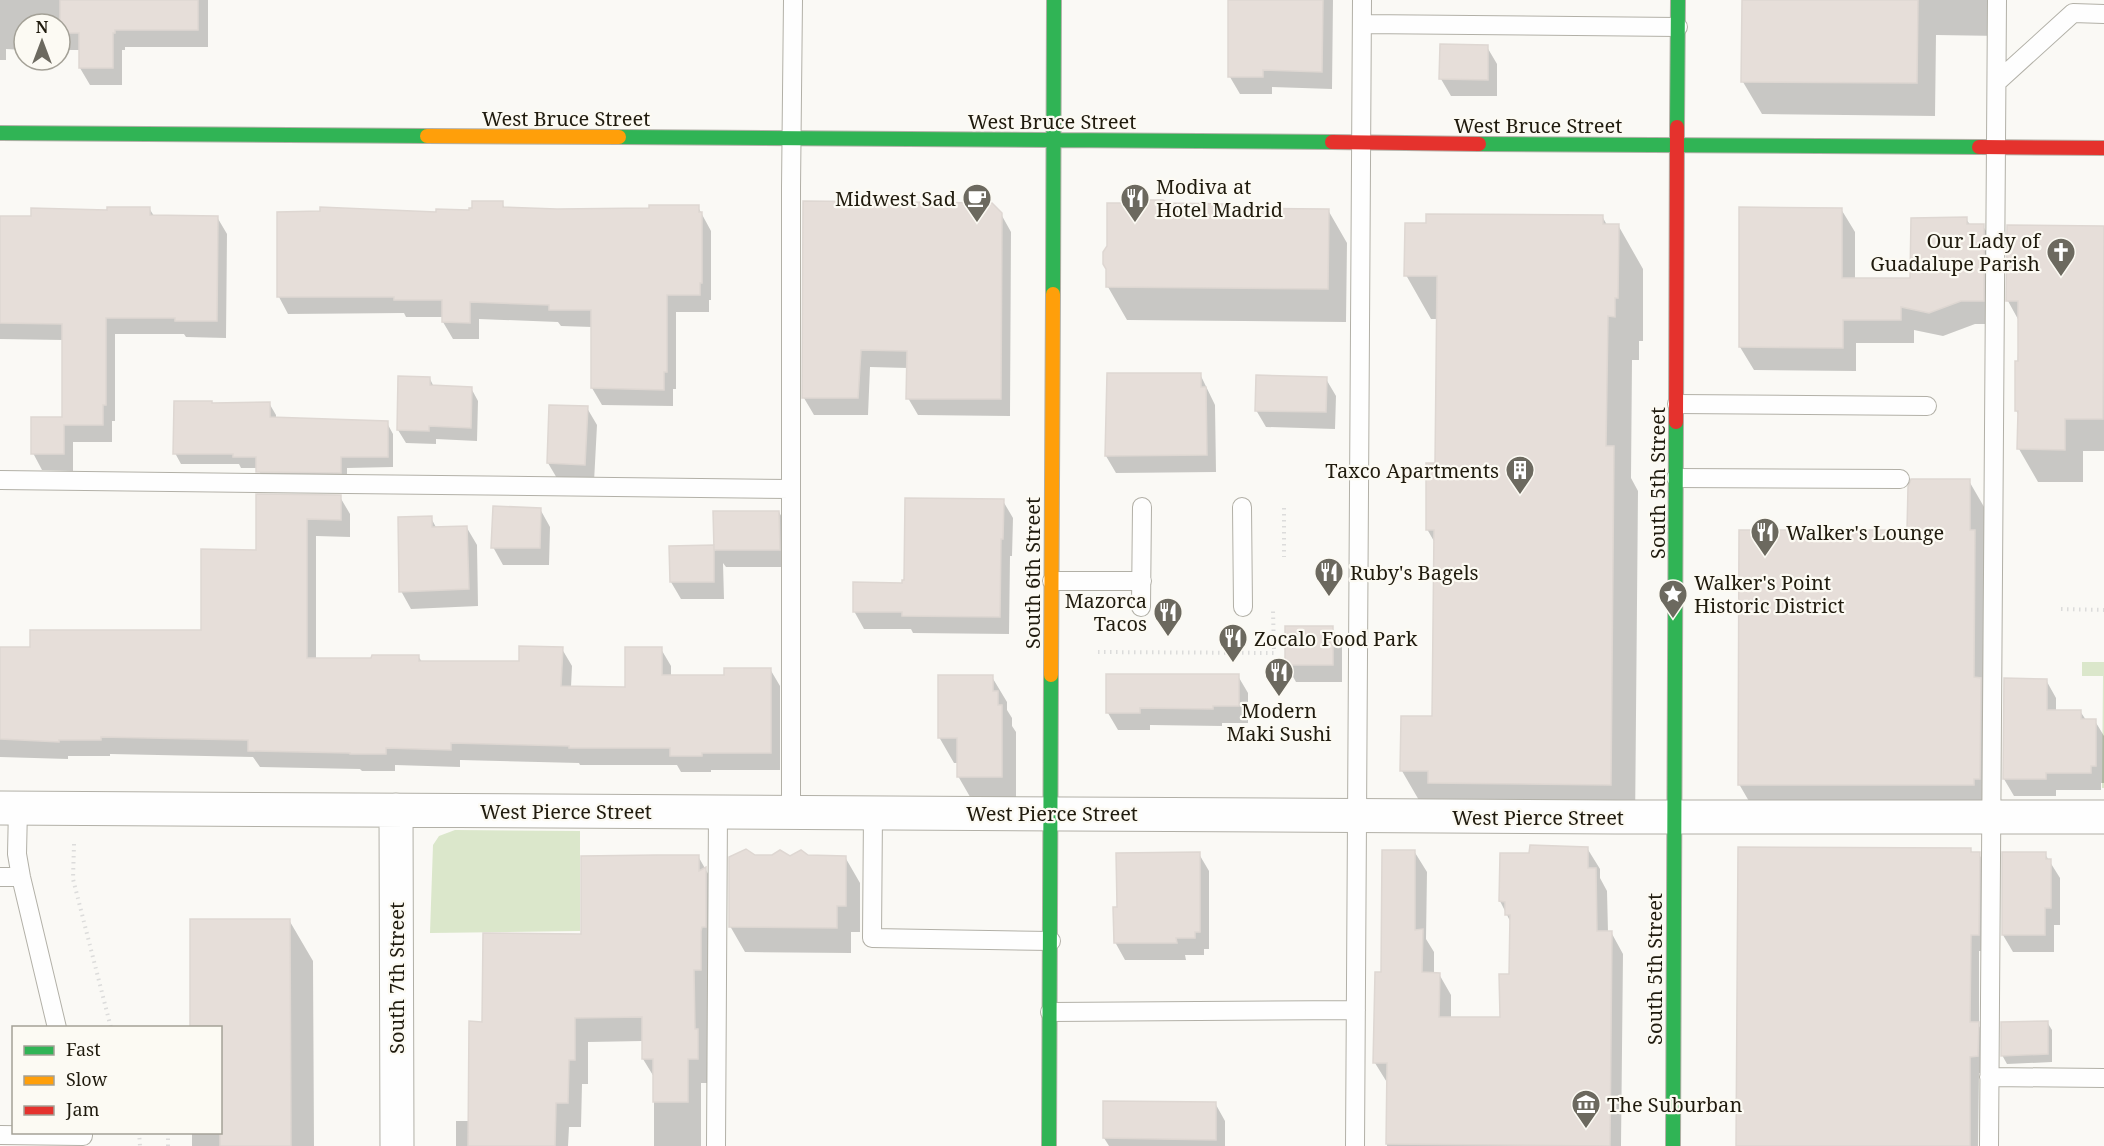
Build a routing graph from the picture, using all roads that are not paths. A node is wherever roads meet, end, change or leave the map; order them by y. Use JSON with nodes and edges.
{"nodes":[{"id":1,"x":794,"y":0,"type":"edge"},
{"id":2,"x":1054,"y":0,"type":"edge"},
{"id":3,"x":1362,"y":0,"type":"edge"},
{"id":4,"x":1678,"y":0,"type":"edge"},
{"id":5,"x":1997,"y":0,"type":"edge"},
{"id":6,"x":2074,"y":7,"type":"edge"},
{"id":7,"x":2104,"y":14,"type":"edge"},
{"id":8,"x":1362,"y":24,"type":"junction"},
{"id":9,"x":1678,"y":27,"type":"junction"},
{"id":10,"x":1997,"y":82,"type":"junction"},
{"id":11,"x":0,"y":133,"type":"edge"},
{"id":12,"x":791,"y":139,"type":"junction"},
{"id":13,"x":1054,"y":140,"type":"junction"},
{"id":14,"x":1361,"y":143,"type":"junction"},
{"id":15,"x":1678,"y":145,"type":"junction"},
{"id":16,"x":1996,"y":147,"type":"junction"},
{"id":17,"x":2104,"y":148,"type":"edge"},
{"id":18,"x":1677,"y":404,"type":"junction"},
{"id":19,"x":1927,"y":406,"type":"dead end"},
{"id":20,"x":1676,"y":478,"type":"junction"},
{"id":21,"x":1900,"y":479,"type":"dead end"},
{"id":22,"x":0,"y":480,"type":"edge"},
{"id":23,"x":790,"y":489,"type":"junction"},
{"id":24,"x":1142,"y":507,"type":"dead end"},
{"id":25,"x":1242,"y":507,"type":"dead end"},
{"id":26,"x":1052,"y":581,"type":"junction"},
{"id":27,"x":1142,"y":581,"type":"junction"},
{"id":28,"x":1141,"y":607,"type":"dead end"},
{"id":29,"x":1243,"y":607,"type":"road end"},
{"id":30,"x":9,"y":808,"type":"edge"},
{"id":31,"x":396,"y":810,"type":"junction"},
{"id":32,"x":718,"y":811,"type":"junction"},
{"id":33,"x":791,"y":811,"type":"junction"},
{"id":34,"x":873,"y":812,"type":"junction"},
{"id":35,"x":1051,"y":813,"type":"junction"},
{"id":36,"x":1358,"y":815,"type":"junction"},
{"id":37,"x":1674,"y":817,"type":"junction"},
{"id":38,"x":1991,"y":817,"type":"junction"},
{"id":39,"x":2104,"y":817,"type":"edge"},
{"id":40,"x":0,"y":878,"type":"edge"},
{"id":41,"x":21,"y":878,"type":"junction"},
{"id":42,"x":1051,"y":941,"type":"junction"},
{"id":43,"x":1356,"y":1010,"type":"junction"},
{"id":44,"x":1050,"y":1012,"type":"junction"},
{"id":45,"x":57,"y":1026,"type":"edge"},
{"id":46,"x":1989,"y":1077,"type":"junction"},
{"id":47,"x":2104,"y":1078,"type":"edge"},
{"id":48,"x":82,"y":1134,"type":"edge"},
{"id":49,"x":0,"y":1135,"type":"edge"},
{"id":50,"x":397,"y":1146,"type":"edge"},
{"id":51,"x":716,"y":1146,"type":"edge"},
{"id":52,"x":1049,"y":1146,"type":"edge"},
{"id":53,"x":1355,"y":1146,"type":"edge"},
{"id":54,"x":1673,"y":1146,"type":"edge"},
{"id":55,"x":1989,"y":1146,"type":"edge"}],
"edges":[{"from":1,"to":12,"type":"lane"},
{"from":2,"to":13,"type":"street","name":"South 6th Street"},
{"from":3,"to":8,"type":"lane"},
{"from":4,"to":9,"type":"street","name":"South 5th Street"},
{"from":5,"to":10,"type":"lane"},
{"from":6,"to":7,"type":"lane"},
{"from":6,"to":10,"type":"lane"},
{"from":8,"to":9,"type":"lane"},
{"from":8,"to":14,"type":"lane"},
{"from":9,"to":15,"type":"street","name":"South 5th Street"},
{"from":10,"to":16,"type":"lane"},
{"from":11,"to":12,"type":"street","name":"West Bruce Street"},
{"from":12,"to":13,"type":"street","name":"West Bruce Street"},
{"from":12,"to":23,"type":"lane"},
{"from":13,"to":14,"type":"street","name":"West Bruce Street"},
{"from":13,"to":26,"type":"street","name":"South 6th Street"},
{"from":14,"to":15,"type":"street","name":"West Bruce Street"},
{"from":14,"to":36,"type":"lane"},
{"from":15,"to":16,"type":"street","name":"West Bruce Street"},
{"from":15,"to":18,"type":"street","name":"South 5th Street"},
{"from":16,"to":17,"type":"street","name":"West Bruce Street"},
{"from":16,"to":38,"type":"lane"},
{"from":18,"to":19,"type":"lane"},
{"from":18,"to":20,"type":"street","name":"South 5th Street"},
{"from":20,"to":21,"type":"lane"},
{"from":20,"to":37,"type":"street","name":"South 5th Street"},
{"from":22,"to":23,"type":"lane"},
{"from":23,"to":33,"type":"lane"},
{"from":24,"to":27,"type":"lane"},
{"from":25,"to":29,"type":"lane"},
{"from":26,"to":27,"type":"lane"},
{"from":26,"to":35,"type":"street","name":"South 6th Street"},
{"from":27,"to":28,"type":"lane"},
{"from":30,"to":31,"type":"street","name":"West Pierce Street"},
{"from":30,"to":41,"type":"lane"},
{"from":31,"to":32,"type":"street","name":"West Pierce Street"},
{"from":31,"to":50,"type":"street","name":"South 7th Street"},
{"from":32,"to":33,"type":"street","name":"West Pierce Street"},
{"from":32,"to":51,"type":"lane"},
{"from":33,"to":34,"type":"street","name":"West Pierce Street"},
{"from":34,"to":35,"type":"street","name":"West Pierce Street"},
{"from":34,"to":42,"type":"lane"},
{"from":35,"to":36,"type":"street","name":"West Pierce Street"},
{"from":35,"to":42,"type":"street","name":"South 6th Street"},
{"from":36,"to":37,"type":"street","name":"West Pierce Street"},
{"from":36,"to":43,"type":"lane"},
{"from":37,"to":38,"type":"street","name":"West Pierce Street"},
{"from":37,"to":54,"type":"street","name":"South 5th Street"},
{"from":38,"to":39,"type":"street","name":"West Pierce Street"},
{"from":38,"to":46,"type":"lane"},
{"from":40,"to":41,"type":"lane"},
{"from":41,"to":45,"type":"lane"},
{"from":42,"to":44,"type":"street","name":"South 6th Street"},
{"from":43,"to":44,"type":"lane"},
{"from":43,"to":53,"type":"lane"},
{"from":44,"to":52,"type":"street","name":"South 6th Street"},
{"from":46,"to":47,"type":"lane"},
{"from":46,"to":55,"type":"lane"},
{"from":48,"to":49,"type":"lane"}]}
